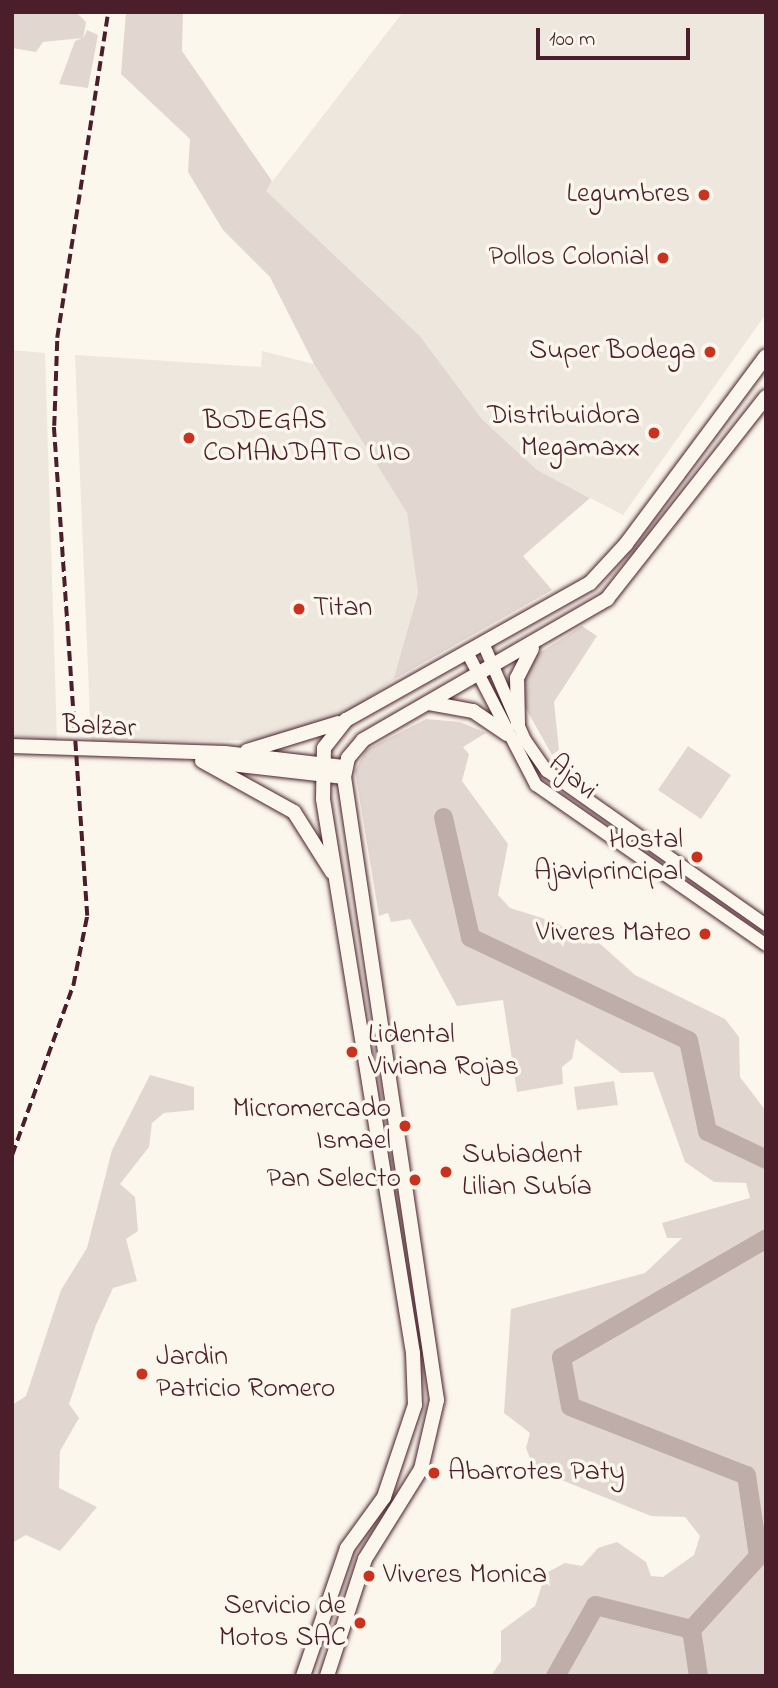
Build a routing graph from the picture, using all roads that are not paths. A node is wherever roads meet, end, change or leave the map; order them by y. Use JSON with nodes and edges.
{"nodes":[{"id":1,"x":766,"y":356,"type":"edge"},
{"id":2,"x":766,"y":397,"type":"edge"},
{"id":3,"x":483,"y":643,"type":"junction"},
{"id":4,"x":538,"y":643,"type":"junction"},
{"id":5,"x":467,"y":652,"type":"junction"},
{"id":6,"x":494,"y":667,"type":"junction"},
{"id":7,"x":479,"y":676,"type":"junction"},
{"id":8,"x":429,"y":703,"type":"junction"},
{"id":9,"x":346,"y":720,"type":"junction"},
{"id":10,"x":518,"y":724,"type":"junction"},
{"id":11,"x":507,"y":734,"type":"junction"},
{"id":12,"x":12,"y":746,"type":"edge"},
{"id":13,"x":225,"y":753,"type":"junction"},
{"id":14,"x":183,"y":756,"type":"junction"},
{"id":15,"x":202,"y":761,"type":"junction"},
{"id":16,"x":321,"y":770,"type":"junction"},
{"id":17,"x":344,"y":772,"type":"junction"},
{"id":18,"x":336,"y":878,"type":"junction"},
{"id":19,"x":766,"y":925,"type":"edge"},
{"id":20,"x":766,"y":945,"type":"edge"},
{"id":21,"x":303,"y":1676,"type":"edge"},
{"id":22,"x":327,"y":1676,"type":"edge"}],
"edges":[{"from":1,"to":3,"type":"main road"},
{"from":2,"to":4,"type":"main road"},
{"from":3,"to":5,"type":"main road"},
{"from":3,"to":6,"type":"street","name":"Ajavi"},
{"from":4,"to":6,"type":"main road"},
{"from":4,"to":10,"type":"main road"},
{"from":5,"to":7,"type":"street","name":"Ajavi"},
{"from":5,"to":9,"type":"main road"},
{"from":6,"to":7,"type":"main road"},
{"from":6,"to":10,"type":"street","name":"Ajavi"},
{"from":7,"to":8,"type":"main road"},
{"from":7,"to":11,"type":"street","name":"Ajavi"},
{"from":8,"to":11,"type":"main road"},
{"from":8,"to":17,"type":"main road"},
{"from":9,"to":13,"type":"main road"},
{"from":9,"to":16,"type":"main road"},
{"from":10,"to":19,"type":"street","name":"Ajavi"},
{"from":11,"to":20,"type":"street","name":"Ajavi"},
{"from":12,"to":14,"type":"main road","name":"Balzar"},
{"from":13,"to":14,"type":"main road","name":"Balzar"},
{"from":13,"to":16,"type":"main road","name":"Balzar"},
{"from":14,"to":15,"type":"main road","name":"Balzar"},
{"from":15,"to":16,"type":"main road","name":"Balzar"},
{"from":15,"to":18,"type":"main road"},
{"from":16,"to":17,"type":"main road","name":"Balzar"},
{"from":16,"to":18,"type":"main road"},
{"from":17,"to":22,"type":"main road"},
{"from":18,"to":21,"type":"main road"}]}
